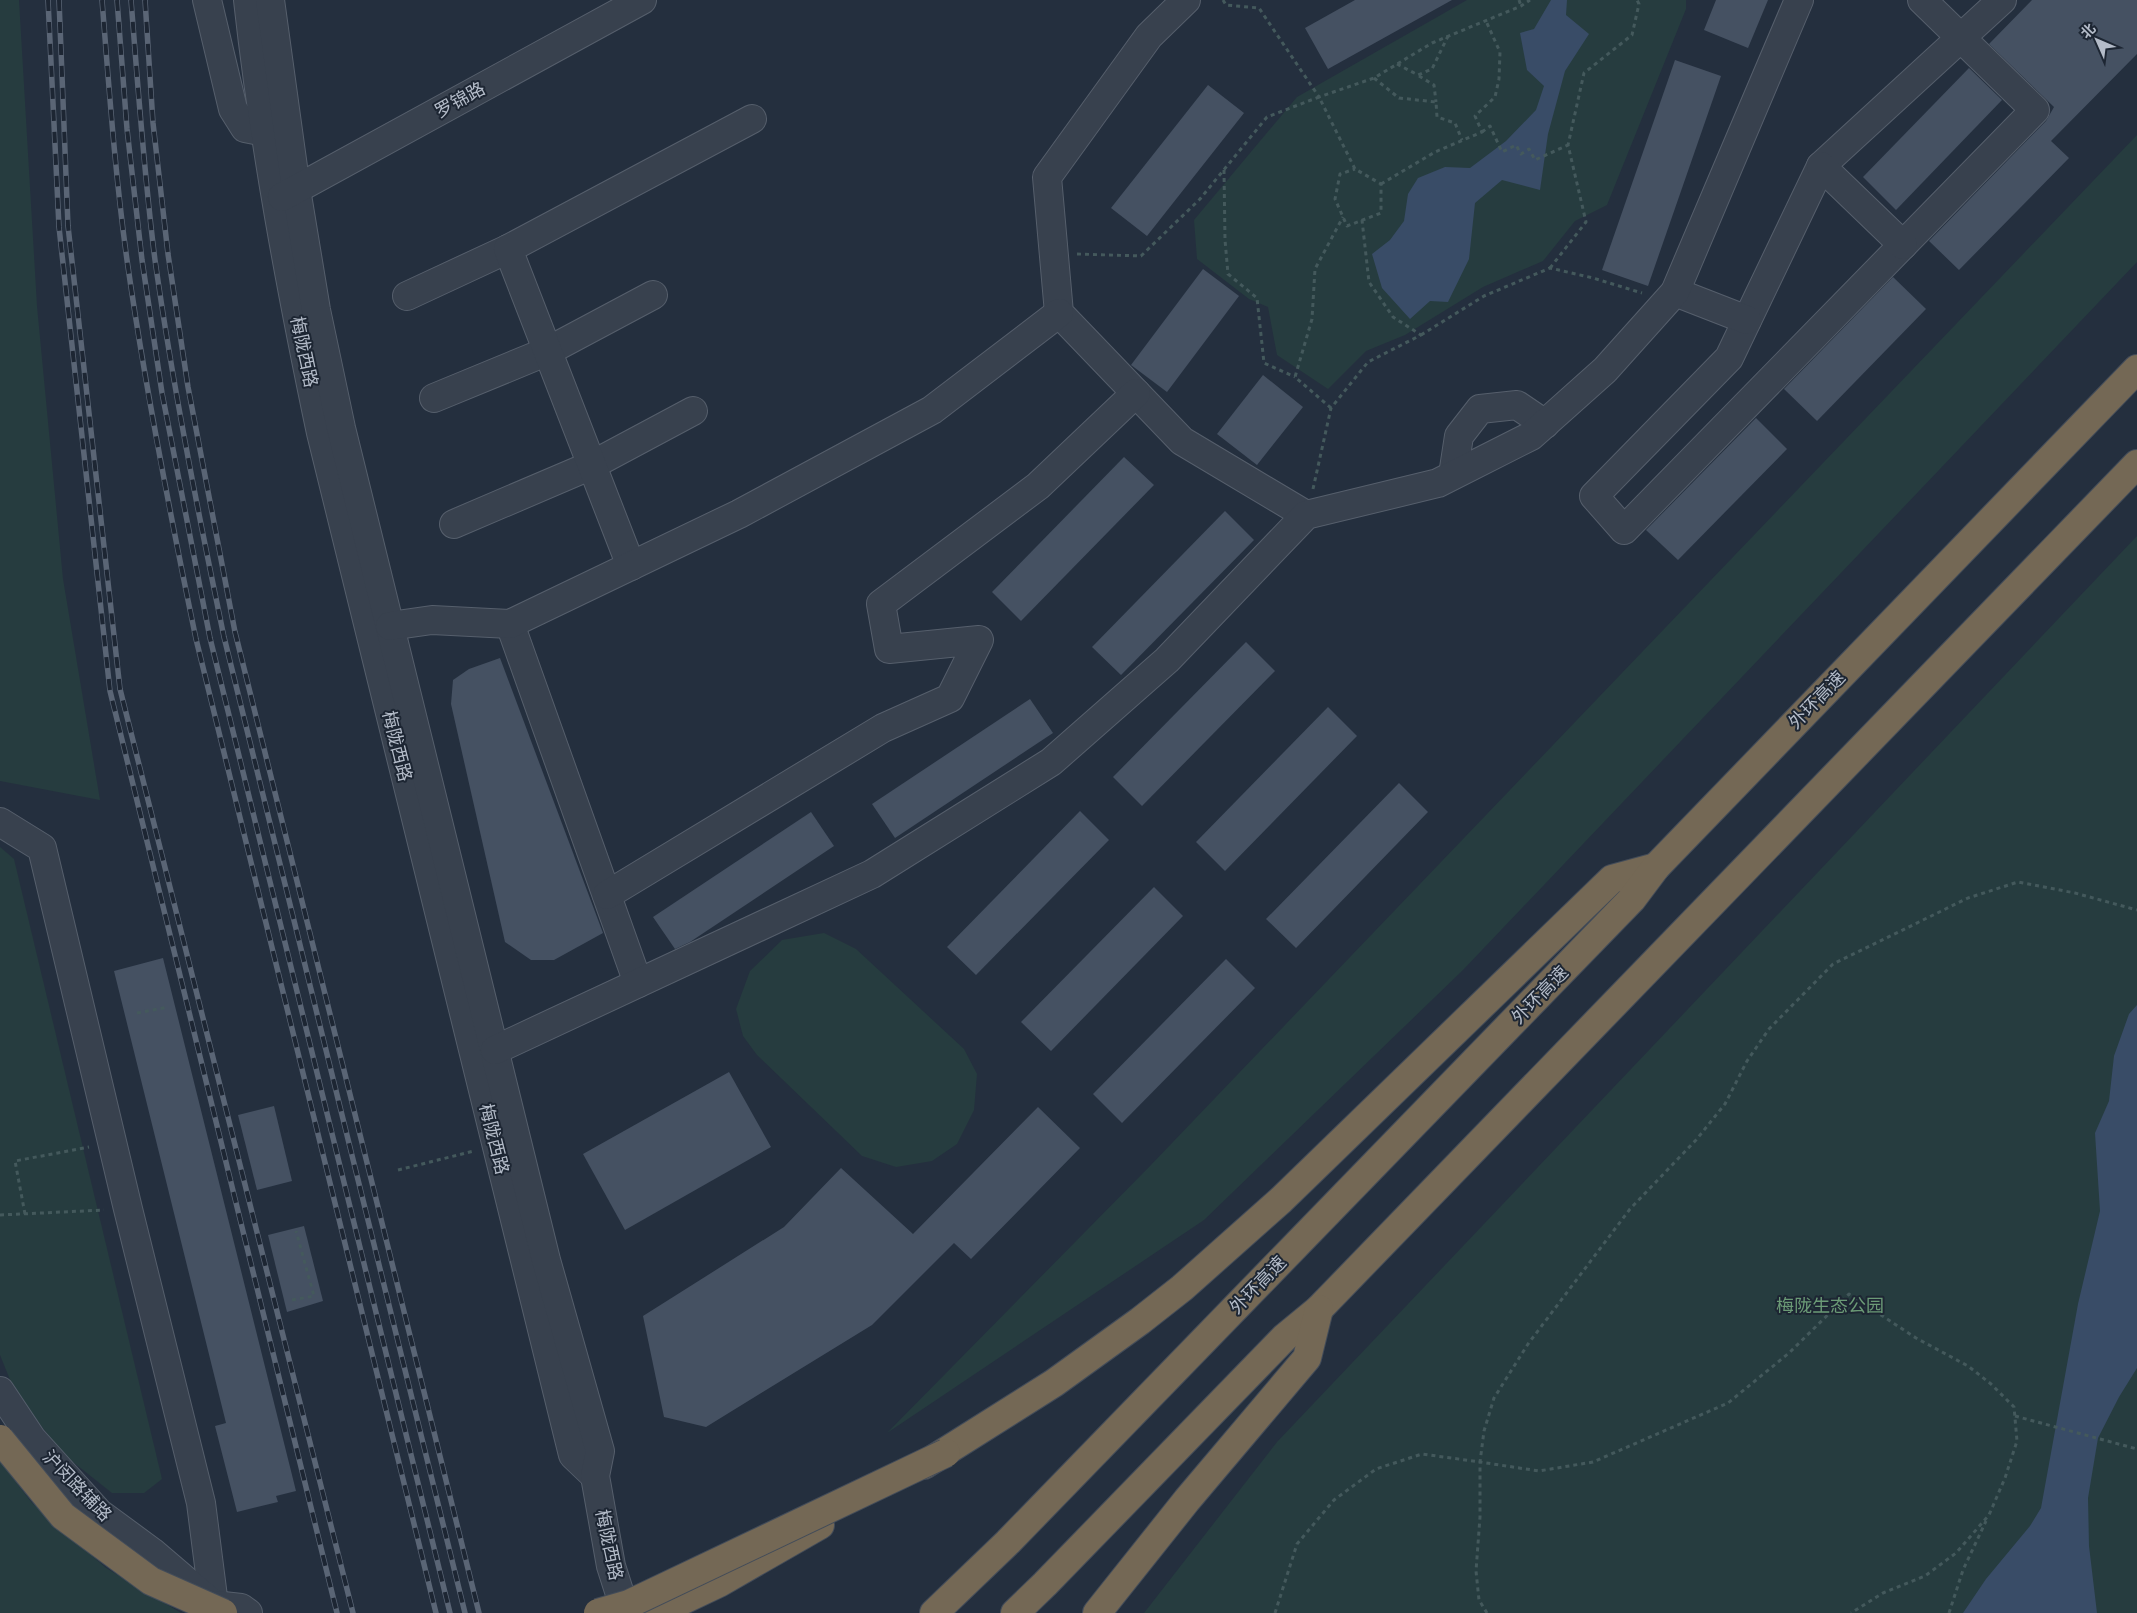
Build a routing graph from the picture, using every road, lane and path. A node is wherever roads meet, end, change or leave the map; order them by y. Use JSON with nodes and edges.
{"nodes":[{"id":1,"x":207,"y":0,"type":"edge"},
{"id":2,"x":248,"y":0,"type":"edge"},
{"id":3,"x":270,"y":0,"type":"edge"},
{"id":4,"x":642,"y":0,"type":"edge"},
{"id":5,"x":1186,"y":0,"type":"edge"},
{"id":6,"x":1223,"y":0,"type":"edge"},
{"id":7,"x":1519,"y":0,"type":"edge"},
{"id":8,"x":1530,"y":0,"type":"edge"},
{"id":9,"x":1637,"y":0,"type":"edge"},
{"id":10,"x":1799,"y":0,"type":"edge"},
{"id":11,"x":1922,"y":0,"type":"edge"},
{"id":12,"x":2002,"y":0,"type":"edge"},
{"id":13,"x":1521,"y":6,"type":"junction"},
{"id":14,"x":1486,"y":21,"type":"junction"},
{"id":15,"x":1448,"y":36,"type":"junction"},
{"id":16,"x":1961,"y":38,"type":"junction"},
{"id":17,"x":1397,"y":64,"type":"junction"},
{"id":18,"x":1418,"y":76,"type":"junction"},
{"id":19,"x":1374,"y":78,"type":"junction"},
{"id":20,"x":1319,"y":97,"type":"junction"},
{"id":21,"x":1436,"y":102,"type":"junction"},
{"id":22,"x":752,"y":119,"type":"dead end"},
{"id":23,"x":265,"y":132,"type":"junction"},
{"id":24,"x":1482,"y":132,"type":"junction"},
{"id":25,"x":1462,"y":140,"type":"junction"},
{"id":26,"x":1568,"y":145,"type":"junction"},
{"id":27,"x":1821,"y":166,"type":"junction"},
{"id":28,"x":1355,"y":169,"type":"junction"},
{"id":29,"x":1224,"y":170,"type":"junction"},
{"id":30,"x":1381,"y":184,"type":"junction"},
{"id":31,"x":286,"y":194,"type":"junction"},
{"id":32,"x":1343,"y":216,"type":"junction"},
{"id":33,"x":1362,"y":220,"type":"junction"},
{"id":34,"x":1903,"y":245,"type":"junction"},
{"id":35,"x":508,"y":250,"type":"junction"},
{"id":36,"x":1054,"y":253,"type":"junction"},
{"id":37,"x":1550,"y":268,"type":"junction"},
{"id":38,"x":653,"y":295,"type":"dead end"},
{"id":39,"x":407,"y":296,"type":"dead end"},
{"id":40,"x":1671,"y":297,"type":"junction"},
{"id":41,"x":1059,"y":313,"type":"junction"},
{"id":42,"x":1747,"y":320,"type":"junction"},
{"id":43,"x":1420,"y":335,"type":"junction"},
{"id":44,"x":548,"y":351,"type":"junction"},
{"id":45,"x":2137,"y":369,"type":"edge"},
{"id":46,"x":1295,"y":377,"type":"junction"},
{"id":47,"x":1136,"y":393,"type":"junction"},
{"id":48,"x":434,"y":398,"type":"dead end"},
{"id":49,"x":1331,"y":408,"type":"junction"},
{"id":50,"x":693,"y":411,"type":"dead end"},
{"id":51,"x":1545,"y":424,"type":"junction"},
{"id":52,"x":2137,"y":464,"type":"edge"},
{"id":53,"x":592,"y":465,"type":"junction"},
{"id":54,"x":1453,"y":475,"type":"junction"},
{"id":55,"x":1306,"y":515,"type":"junction"},
{"id":56,"x":454,"y":524,"type":"dead end"},
{"id":57,"x":632,"y":566,"type":"junction"},
{"id":58,"x":510,"y":624,"type":"junction"},
{"id":59,"x":390,"y":626,"type":"junction"},
{"id":60,"x":0,"y":822,"type":"edge"},
{"id":61,"x":1656,"y":867,"type":"junction"},
{"id":62,"x":607,"y":895,"type":"junction"},
{"id":63,"x":2137,"y":910,"type":"edge"},
{"id":64,"x":638,"y":983,"type":"junction"},
{"id":65,"x":168,"y":1007,"type":"dead end"},
{"id":66,"x":137,"y":1013,"type":"dead end"},
{"id":67,"x":495,"y":1050,"type":"junction"},
{"id":68,"x":113,"y":1143,"type":"junction"},
{"id":69,"x":496,"y":1145,"type":"junction"},
{"id":70,"x":398,"y":1170,"type":"dead end"},
{"id":71,"x":128,"y":1209,"type":"junction"},
{"id":72,"x":25,"y":1214,"type":"junction"},
{"id":73,"x":0,"y":1215,"type":"edge"},
{"id":74,"x":296,"y":1231,"type":"dead end"},
{"id":75,"x":292,"y":1300,"type":"dead end"},
{"id":76,"x":1319,"y":1310,"type":"junction"},
{"id":77,"x":0,"y":1391,"type":"edge"},
{"id":78,"x":2015,"y":1416,"type":"junction"},
{"id":79,"x":0,"y":1439,"type":"edge"},
{"id":80,"x":2137,"y":1449,"type":"edge"},
{"id":81,"x":946,"y":1453,"type":"junction"},
{"id":82,"x":1480,"y":1462,"type":"junction"},
{"id":83,"x":595,"y":1476,"type":"junction"},
{"id":84,"x":1989,"y":1516,"type":"junction"},
{"id":85,"x":218,"y":1610,"type":"edge"},
{"id":86,"x":248,"y":1613,"type":"edge"},
{"id":87,"x":598,"y":1613,"type":"edge"},
{"id":88,"x":626,"y":1613,"type":"edge"},
{"id":89,"x":656,"y":1613,"type":"edge"},
{"id":90,"x":934,"y":1613,"type":"edge"},
{"id":91,"x":1014,"y":1613,"type":"edge"},
{"id":92,"x":1097,"y":1613,"type":"edge"},
{"id":93,"x":1275,"y":1613,"type":"edge"},
{"id":94,"x":1487,"y":1613,"type":"edge"},
{"id":95,"x":1851,"y":1613,"type":"edge"},
{"id":96,"x":1949,"y":1613,"type":"edge"}],
"edges":[{"from":1,"to":23,"type":"street"},
{"from":2,"to":23,"type":"street","name":"梅陇西路"},
{"from":3,"to":31,"type":"street","name":"梅陇西路"},
{"from":4,"to":31,"type":"street","name":"罗锦路"},
{"from":5,"to":36,"type":"street"},
{"from":6,"to":20,"type":"path"},
{"from":7,"to":13,"type":"path"},
{"from":8,"to":13,"type":"path"},
{"from":9,"to":26,"type":"path"},
{"from":10,"to":40,"type":"street"},
{"from":11,"to":16,"type":"street"},
{"from":12,"to":16,"type":"street"},
{"from":13,"to":14,"type":"path"},
{"from":14,"to":15,"type":"path"},
{"from":14,"to":24,"type":"path"},
{"from":15,"to":17,"type":"path"},
{"from":15,"to":18,"type":"path"},
{"from":16,"to":27,"type":"street"},
{"from":16,"to":34,"type":"street"},
{"from":17,"to":18,"type":"path"},
{"from":17,"to":19,"type":"path"},
{"from":18,"to":21,"type":"path"},
{"from":19,"to":20,"type":"path"},
{"from":19,"to":21,"type":"path"},
{"from":20,"to":28,"type":"path"},
{"from":20,"to":29,"type":"path"},
{"from":21,"to":25,"type":"path"},
{"from":22,"to":35,"type":"street"},
{"from":23,"to":31,"type":"street","name":"梅陇西路"},
{"from":24,"to":25,"type":"path"},
{"from":24,"to":26,"type":"path"},
{"from":25,"to":30,"type":"path"},
{"from":26,"to":37,"type":"path"},
{"from":27,"to":34,"type":"street"},
{"from":27,"to":42,"type":"street"},
{"from":28,"to":30,"type":"path"},
{"from":28,"to":32,"type":"path"},
{"from":29,"to":36,"type":"path"},
{"from":29,"to":46,"type":"path"},
{"from":30,"to":33,"type":"path"},
{"from":31,"to":59,"type":"street","name":"梅陇西路"},
{"from":31,"to":69,"type":"street","name":"梅陇西路"},
{"from":32,"to":33,"type":"path"},
{"from":32,"to":46,"type":"path"},
{"from":33,"to":43,"type":"path"},
{"from":34,"to":42,"type":"street"},
{"from":35,"to":39,"type":"street"},
{"from":35,"to":44,"type":"street"},
{"from":36,"to":41,"type":"street"},
{"from":37,"to":40,"type":"path"},
{"from":37,"to":43,"type":"path"},
{"from":38,"to":44,"type":"street"},
{"from":40,"to":42,"type":"street"},
{"from":40,"to":51,"type":"street"},
{"from":41,"to":47,"type":"street"},
{"from":41,"to":57,"type":"street"},
{"from":43,"to":49,"type":"path"},
{"from":44,"to":48,"type":"street"},
{"from":44,"to":53,"type":"street"},
{"from":45,"to":61,"type":"highway","name":"外环高速"},
{"from":46,"to":49,"type":"path"},
{"from":47,"to":55,"type":"street"},
{"from":47,"to":62,"type":"street"},
{"from":49,"to":55,"type":"path"},
{"from":50,"to":53,"type":"street"},
{"from":51,"to":54,"type":"street"},
{"from":51,"to":54,"type":"street"},
{"from":52,"to":76,"type":"highway"},
{"from":53,"to":56,"type":"street"},
{"from":53,"to":57,"type":"street"},
{"from":54,"to":55,"type":"street"},
{"from":55,"to":64,"type":"street"},
{"from":57,"to":58,"type":"street"},
{"from":58,"to":59,"type":"street"},
{"from":58,"to":62,"type":"street"},
{"from":59,"to":67,"type":"street","name":"梅陇西路"},
{"from":60,"to":68,"type":"street"},
{"from":61,"to":81,"type":"highway"},
{"from":61,"to":90,"type":"highway","name":"外环高速"},
{"from":62,"to":64,"type":"street"},
{"from":63,"to":82,"type":"path"},
{"from":64,"to":67,"type":"street"},
{"from":65,"to":66,"type":"path"},
{"from":67,"to":83,"type":"street","name":"梅陇西路"},
{"from":68,"to":71,"type":"street"},
{"from":68,"to":72,"type":"path"},
{"from":69,"to":70,"type":"path"},
{"from":69,"to":83,"type":"street","name":"梅陇西路"},
{"from":71,"to":72,"type":"path"},
{"from":71,"to":85,"type":"street"},
{"from":72,"to":73,"type":"path"},
{"from":74,"to":75,"type":"path"},
{"from":76,"to":91,"type":"highway"},
{"from":76,"to":92,"type":"highway"},
{"from":77,"to":85,"type":"street","name":"沪闵路辅路"},
{"from":78,"to":80,"type":"path"},
{"from":78,"to":82,"type":"path"},
{"from":78,"to":84,"type":"path"},
{"from":79,"to":85,"type":"highway","bridge":true},
{"from":81,"to":87,"type":"highway","bridge":true},
{"from":81,"to":89,"type":"highway","bridge":true},
{"from":82,"to":93,"type":"path"},
{"from":82,"to":94,"type":"path"},
{"from":83,"to":88,"type":"street","name":"梅陇西路"},
{"from":84,"to":95,"type":"path"},
{"from":84,"to":96,"type":"path"},
{"from":85,"to":86,"type":"street"}]}
